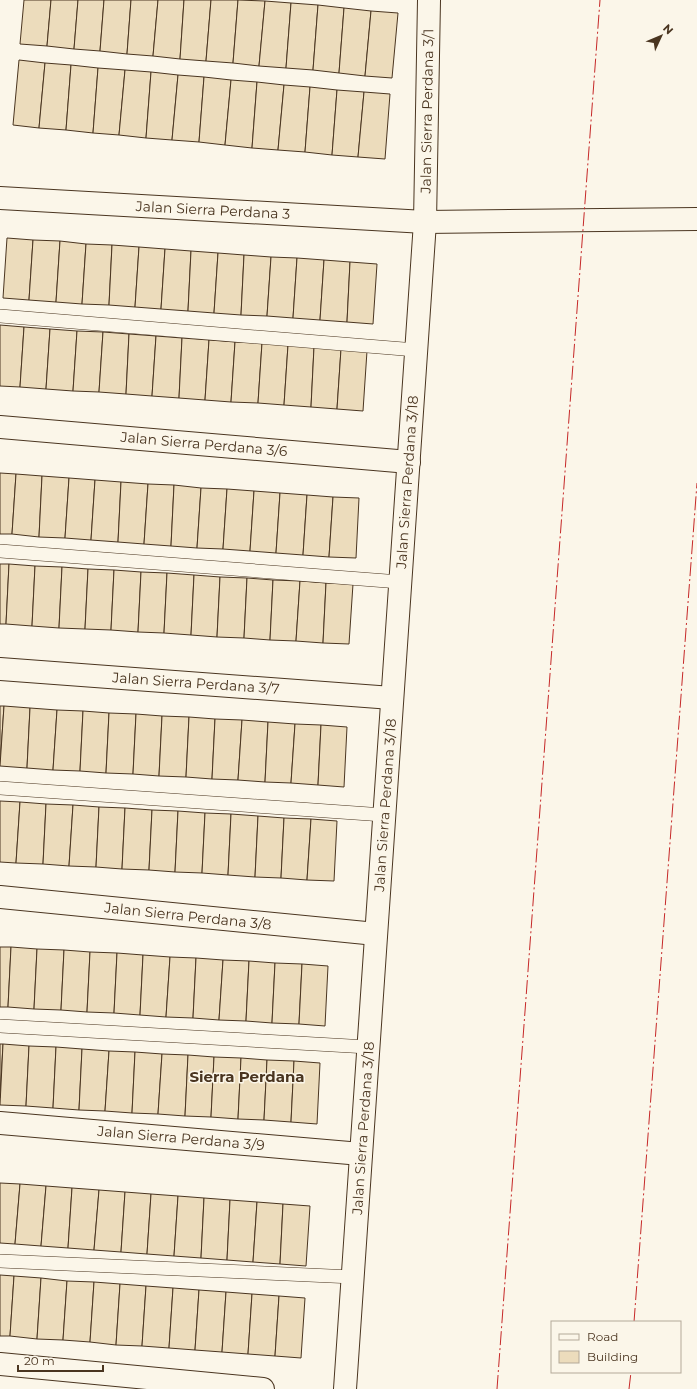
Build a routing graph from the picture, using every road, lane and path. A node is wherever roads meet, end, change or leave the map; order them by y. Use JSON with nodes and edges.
{"nodes":[{"id":1,"x":429,"y":0,"type":"edge"},
{"id":2,"x":0,"y":198,"type":"edge"},
{"id":3,"x":697,"y":219,"type":"edge"},
{"id":4,"x":425,"y":222,"type":"junction"},
{"id":5,"x":0,"y":316,"type":"edge"},
{"id":6,"x":416,"y":350,"type":"junction"},
{"id":7,"x":0,"y":427,"type":"edge"},
{"id":8,"x":409,"y":462,"type":"junction"},
{"id":9,"x":0,"y":551,"type":"edge"},
{"id":10,"x":400,"y":582,"type":"junction"},
{"id":11,"x":0,"y":669,"type":"edge"},
{"id":12,"x":392,"y":698,"type":"junction"},
{"id":13,"x":0,"y":788,"type":"edge"},
{"id":14,"x":384,"y":815,"type":"junction"},
{"id":15,"x":0,"y":897,"type":"edge"},
{"id":16,"x":376,"y":934,"type":"junction"},
{"id":17,"x":0,"y":1026,"type":"edge"},
{"id":18,"x":368,"y":1047,"type":"junction"},
{"id":19,"x":0,"y":1123,"type":"edge"},
{"id":20,"x":361,"y":1154,"type":"junction"},
{"id":21,"x":0,"y":1261,"type":"edge"},
{"id":22,"x":353,"y":1277,"type":"junction"},
{"id":23,"x":0,"y":1364,"type":"edge"},
{"id":24,"x":263,"y":1389,"type":"edge"},
{"id":25,"x":345,"y":1389,"type":"edge"}],
"edges":[{"from":1,"to":4,"type":"street","name":"Jalan Sierra Perdana 3/1"},
{"from":2,"to":4,"type":"street","name":"Jalan Sierra Perdana 3"},
{"from":3,"to":4,"type":"street","name":"Jalan Sierra Perdana 3"},
{"from":4,"to":6,"type":"street","name":"Jalan Sierra Perdana 3/18"},
{"from":5,"to":6,"type":"lane"},
{"from":6,"to":8,"type":"street","name":"Jalan Sierra Perdana 3/18"},
{"from":7,"to":8,"type":"street","name":"Jalan Sierra Perdana 3/6"},
{"from":8,"to":10,"type":"street","name":"Jalan Sierra Perdana 3/18"},
{"from":9,"to":10,"type":"lane"},
{"from":10,"to":12,"type":"street","name":"Jalan Sierra Perdana 3/18"},
{"from":11,"to":12,"type":"street","name":"Jalan Sierra Perdana 3/7"},
{"from":12,"to":14,"type":"street","name":"Jalan Sierra Perdana 3/18"},
{"from":13,"to":14,"type":"lane"},
{"from":14,"to":16,"type":"street","name":"Jalan Sierra Perdana 3/18"},
{"from":15,"to":16,"type":"street","name":"Jalan Sierra Perdana 3/8"},
{"from":16,"to":18,"type":"street","name":"Jalan Sierra Perdana 3/18"},
{"from":17,"to":18,"type":"lane"},
{"from":18,"to":20,"type":"street","name":"Jalan Sierra Perdana 3/18"},
{"from":19,"to":20,"type":"street","name":"Jalan Sierra Perdana 3/9"},
{"from":20,"to":22,"type":"street","name":"Jalan Sierra Perdana 3/18"},
{"from":21,"to":22,"type":"lane"},
{"from":22,"to":25,"type":"street","name":"Jalan Sierra Perdana 3/18"},
{"from":23,"to":24,"type":"street"}]}
